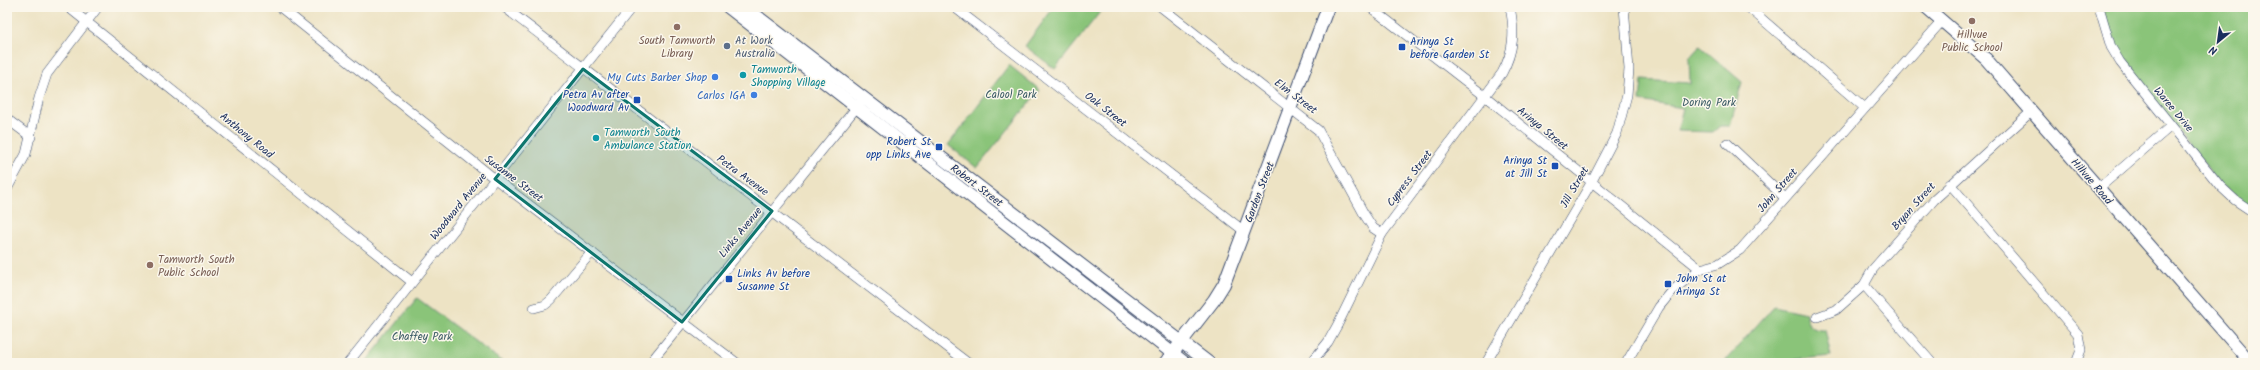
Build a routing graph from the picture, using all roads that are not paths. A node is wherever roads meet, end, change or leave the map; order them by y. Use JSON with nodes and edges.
{"nodes":[{"id":1,"x":68,"y":7,"type":"edge"},
{"id":2,"x":98,"y":7,"type":"edge"},
{"id":3,"x":280,"y":7,"type":"edge"},
{"id":4,"x":504,"y":7,"type":"edge"},
{"id":5,"x":632,"y":7,"type":"edge"},
{"id":6,"x":728,"y":7,"type":"edge"},
{"id":7,"x":745,"y":7,"type":"edge"},
{"id":8,"x":954,"y":7,"type":"edge"},
{"id":9,"x":1161,"y":7,"type":"edge"},
{"id":10,"x":1328,"y":7,"type":"edge"},
{"id":11,"x":1370,"y":7,"type":"edge"},
{"id":12,"x":1510,"y":7,"type":"edge"},
{"id":13,"x":1624,"y":7,"type":"edge"},
{"id":14,"x":1748,"y":7,"type":"edge"},
{"id":15,"x":1926,"y":7,"type":"edge"},
{"id":16,"x":2099,"y":7,"type":"edge"},
{"id":17,"x":1942,"y":21,"type":"junction"},
{"id":18,"x":86,"y":22,"type":"junction"},
{"id":19,"x":583,"y":69,"type":"junction"},
{"id":20,"x":1486,"y":97,"type":"junction"},
{"id":21,"x":864,"y":98,"type":"junction"},
{"id":22,"x":855,"y":108,"type":"junction"},
{"id":23,"x":1291,"y":108,"type":"junction"},
{"id":24,"x":1865,"y":108,"type":"junction"},
{"id":25,"x":2032,"y":111,"type":"junction"},
{"id":26,"x":7,"y":119,"type":"edge"},
{"id":27,"x":2171,"y":126,"type":"junction"},
{"id":28,"x":31,"y":138,"type":"junction"},
{"id":29,"x":1727,"y":143,"type":"dead end"},
{"id":30,"x":495,"y":179,"type":"junction"},
{"id":31,"x":1590,"y":183,"type":"junction"},
{"id":32,"x":1950,"y":184,"type":"junction"},
{"id":33,"x":2099,"y":188,"type":"junction"},
{"id":34,"x":7,"y":189,"type":"edge"},
{"id":35,"x":1785,"y":198,"type":"junction"},
{"id":36,"x":772,"y":211,"type":"junction"},
{"id":37,"x":2253,"y":212,"type":"edge"},
{"id":38,"x":1244,"y":231,"type":"junction"},
{"id":39,"x":1382,"y":234,"type":"junction"},
{"id":40,"x":592,"y":252,"type":"junction"},
{"id":41,"x":1700,"y":269,"type":"junction"},
{"id":42,"x":412,"y":282,"type":"junction"},
{"id":43,"x":1864,"y":285,"type":"junction"},
{"id":44,"x":534,"y":308,"type":"dead end"},
{"id":45,"x":1817,"y":317,"type":"dead end"},
{"id":46,"x":682,"y":322,"type":"junction"},
{"id":47,"x":1182,"y":342,"type":"junction"},
{"id":48,"x":1169,"y":358,"type":"edge"},
{"id":49,"x":348,"y":363,"type":"edge"},
{"id":50,"x":650,"y":363,"type":"edge"},
{"id":51,"x":737,"y":363,"type":"edge"},
{"id":52,"x":968,"y":363,"type":"edge"},
{"id":53,"x":1185,"y":363,"type":"edge"},
{"id":54,"x":1209,"y":363,"type":"edge"},
{"id":55,"x":1312,"y":363,"type":"edge"},
{"id":56,"x":1486,"y":363,"type":"edge"},
{"id":57,"x":1626,"y":363,"type":"edge"},
{"id":58,"x":1932,"y":363,"type":"edge"},
{"id":59,"x":2076,"y":363,"type":"edge"},
{"id":60,"x":2251,"y":363,"type":"edge"}],
"edges":[{"from":1,"to":18,"type":"street","name":"Anthony Road"},
{"from":2,"to":18,"type":"street"},
{"from":3,"to":30,"type":"street","name":"Susanne Street"},
{"from":4,"to":19,"type":"street","name":"Petra Avenue"},
{"from":5,"to":19,"type":"street","name":"Woodward Avenue"},
{"from":6,"to":22,"type":"street","name":"Robert Street"},
{"from":7,"to":21,"type":"street","name":"Robert Street"},
{"from":8,"to":38,"type":"street","name":"Oak Street"},
{"from":9,"to":23,"type":"street","name":"Elm Street"},
{"from":10,"to":23,"type":"street","name":"Garden Street"},
{"from":11,"to":20,"type":"street","name":"Arinya Street"},
{"from":12,"to":20,"type":"street","name":"Cypress Street"},
{"from":13,"to":31,"type":"street","name":"Jill Street"},
{"from":14,"to":24,"type":"street"},
{"from":15,"to":17,"type":"street","name":"Hillvue Road"},
{"from":16,"to":27,"type":"street","name":"Waree Drive"},
{"from":17,"to":24,"type":"street","name":"John Street"},
{"from":17,"to":25,"type":"street","name":"Hillvue Road"},
{"from":18,"to":28,"type":"street"},
{"from":18,"to":42,"type":"street","name":"Anthony Road"},
{"from":19,"to":30,"type":"street","name":"Woodward Avenue"},
{"from":19,"to":36,"type":"street","name":"Petra Avenue"},
{"from":20,"to":31,"type":"street","name":"Arinya Street"},
{"from":20,"to":39,"type":"street","name":"Cypress Street"},
{"from":21,"to":22,"type":"street","name":"Links Avenue"},
{"from":21,"to":47,"type":"street","name":"Robert Street"},
{"from":22,"to":36,"type":"street","name":"Links Avenue"},
{"from":22,"to":48,"type":"street","name":"Robert Street"},
{"from":23,"to":38,"type":"street","name":"Garden Street"},
{"from":23,"to":39,"type":"street","name":"Elm Street"},
{"from":24,"to":35,"type":"street","name":"John Street"},
{"from":25,"to":32,"type":"street","name":"Bryan Street"},
{"from":25,"to":33,"type":"street","name":"Hillvue Road"},
{"from":26,"to":28,"type":"street"},
{"from":27,"to":33,"type":"street"},
{"from":27,"to":37,"type":"street","name":"Waree Drive"},
{"from":28,"to":34,"type":"street"},
{"from":29,"to":35,"type":"street"},
{"from":30,"to":40,"type":"street","name":"Susanne Street"},
{"from":30,"to":42,"type":"street","name":"Woodward Avenue"},
{"from":31,"to":41,"type":"street","name":"Arinya Street"},
{"from":31,"to":56,"type":"street","name":"Jill Street"},
{"from":32,"to":43,"type":"street","name":"Bryan Street"},
{"from":32,"to":59,"type":"street"},
{"from":33,"to":60,"type":"street","name":"Hillvue Road"},
{"from":35,"to":41,"type":"street","name":"John Street"},
{"from":36,"to":46,"type":"street","name":"Links Avenue"},
{"from":36,"to":52,"type":"street","name":"Petra Avenue"},
{"from":38,"to":47,"type":"street","name":"Garden Street"},
{"from":39,"to":55,"type":"street","name":"Cypress Street"},
{"from":40,"to":44,"type":"street"},
{"from":40,"to":46,"type":"street","name":"Susanne Street"},
{"from":41,"to":57,"type":"street","name":"John Street"},
{"from":42,"to":49,"type":"street","name":"Woodward Avenue"},
{"from":43,"to":45,"type":"street","name":"Bryan Street"},
{"from":43,"to":58,"type":"street"},
{"from":46,"to":50,"type":"street","name":"Links Avenue"},
{"from":46,"to":51,"type":"street","name":"Susanne Street"},
{"from":47,"to":48,"type":"street","name":"Garden Street"},
{"from":47,"to":54,"type":"street","name":"Robert Street"},
{"from":48,"to":53,"type":"street","name":"Robert Street"}]}
